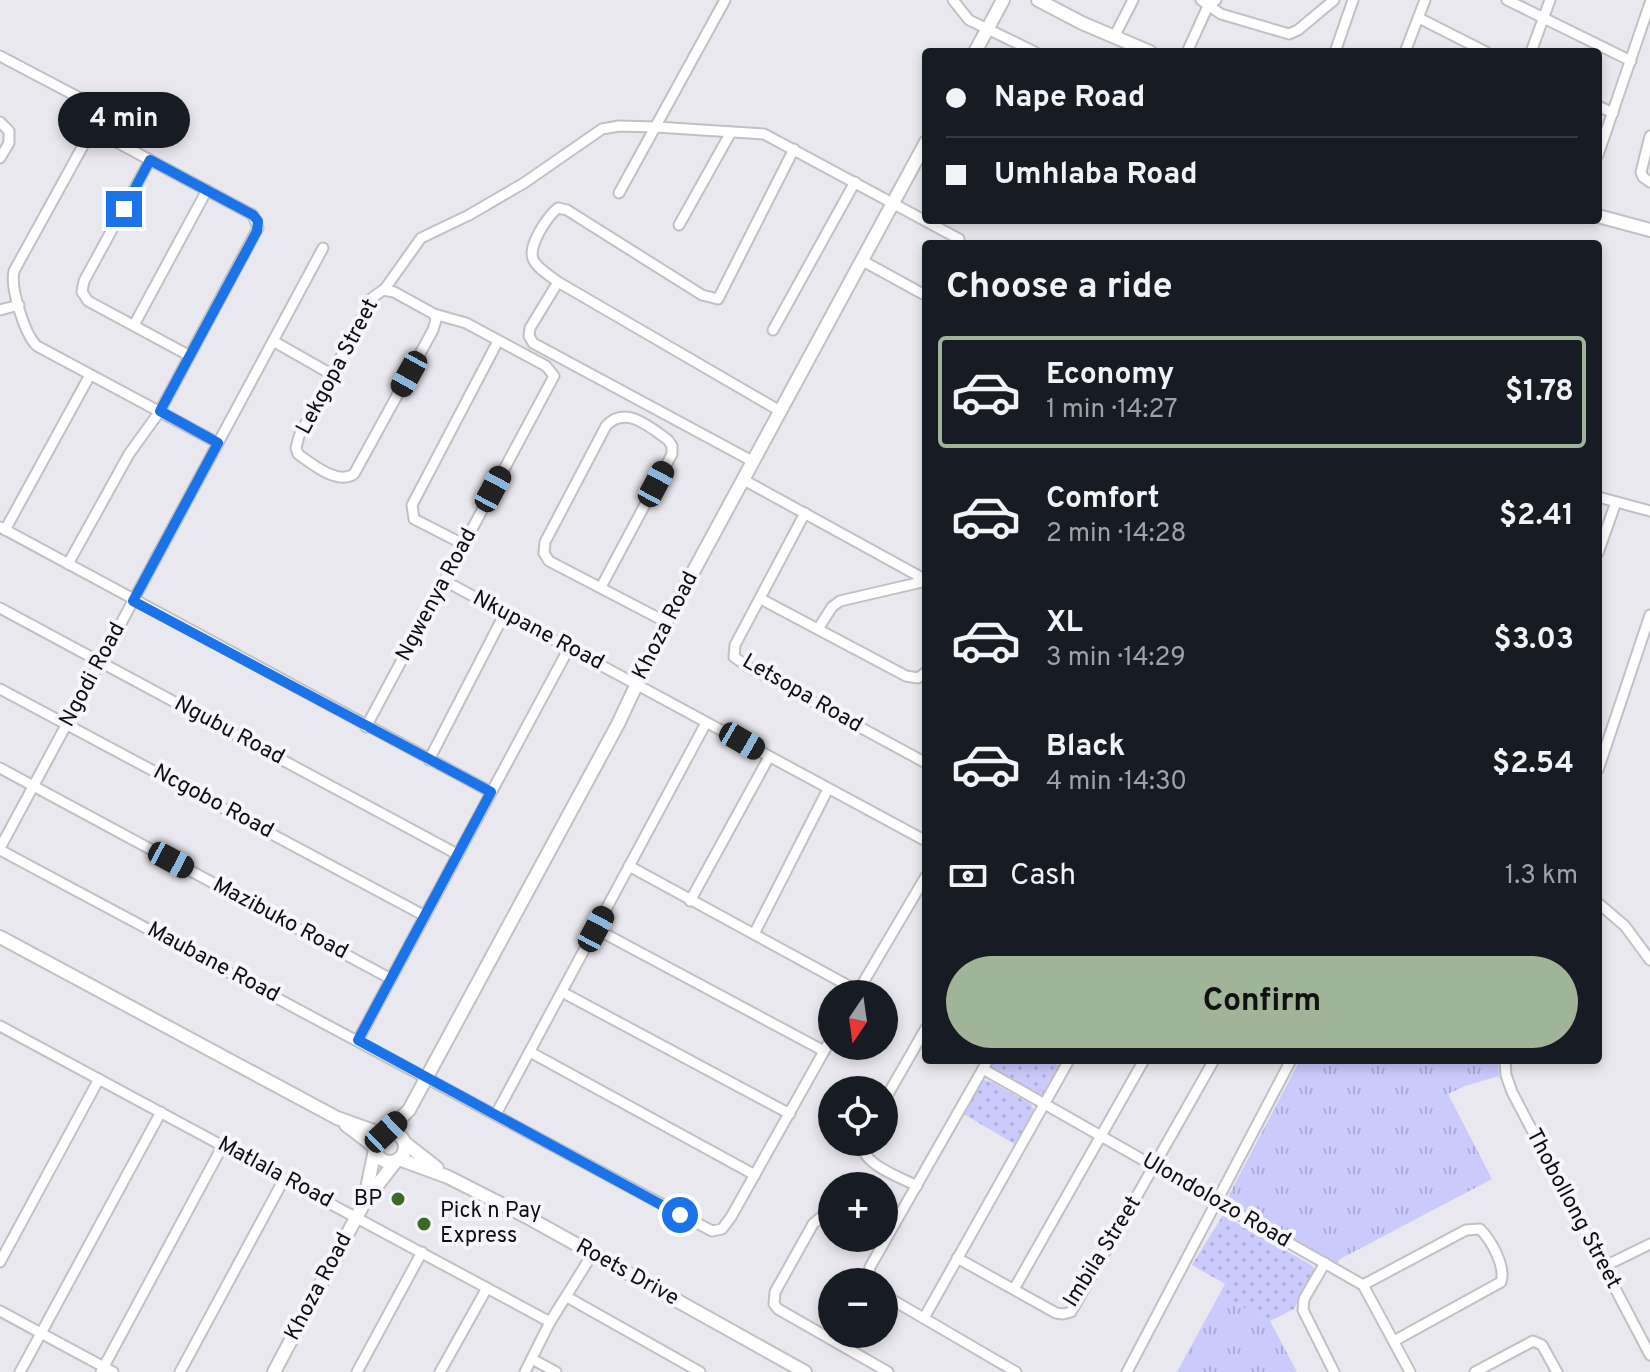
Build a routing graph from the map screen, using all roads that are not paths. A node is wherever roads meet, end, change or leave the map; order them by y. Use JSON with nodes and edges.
{"nodes":[{"id":1,"x":725,"y":0,"type":"edge"},
{"id":2,"x":953,"y":0,"type":"edge"},
{"id":3,"x":1003,"y":0,"type":"edge"},
{"id":4,"x":1038,"y":0,"type":"edge"},
{"id":5,"x":1133,"y":0,"type":"edge"},
{"id":6,"x":1334,"y":0,"type":"edge"},
{"id":7,"x":1353,"y":0,"type":"edge"},
{"id":8,"x":1425,"y":0,"type":"edge"},
{"id":9,"x":1507,"y":0,"type":"edge"},
{"id":10,"x":1550,"y":0,"type":"edge"},
{"id":11,"x":1208,"y":2,"type":"edge"},
{"id":12,"x":1650,"y":3,"type":"edge"},
{"id":13,"x":1061,"y":6,"type":"edge"},
{"id":14,"x":1544,"y":17,"type":"junction"},
{"id":15,"x":1419,"y":18,"type":"junction"},
{"id":16,"x":988,"y":27,"type":"junction"},
{"id":17,"x":1114,"y":37,"type":"junction"},
{"id":18,"x":977,"y":48,"type":"edge"},
{"id":19,"x":1027,"y":48,"type":"edge"},
{"id":20,"x":1140,"y":48,"type":"edge"},
{"id":21,"x":1189,"y":48,"type":"edge"},
{"id":22,"x":1336,"y":48,"type":"edge"},
{"id":23,"x":1407,"y":48,"type":"edge"},
{"id":24,"x":1478,"y":48,"type":"edge"},
{"id":25,"x":1532,"y":48,"type":"edge"},
{"id":26,"x":0,"y":56,"type":"edge"},
{"id":27,"x":1631,"y":61,"type":"junction"},
{"id":28,"x":1602,"y":108,"type":"edge"},
{"id":29,"x":1613,"y":113,"type":"junction"},
{"id":30,"x":0,"y":122,"type":"edge"},
{"id":31,"x":656,"y":127,"type":"junction"},
{"id":32,"x":92,"y":129,"type":"junction"},
{"id":33,"x":731,"y":132,"type":"junction"},
{"id":34,"x":1650,"y":136,"type":"edge"},
{"id":35,"x":1602,"y":144,"type":"edge"},
{"id":36,"x":794,"y":149,"type":"junction"},
{"id":37,"x":922,"y":151,"type":"edge"},
{"id":38,"x":0,"y":158,"type":"edge"},
{"id":39,"x":150,"y":160,"type":"junction"},
{"id":40,"x":855,"y":182,"type":"junction"},
{"id":41,"x":1650,"y":182,"type":"edge"},
{"id":42,"x":207,"y":190,"type":"junction"},
{"id":43,"x":619,"y":193,"type":"dead end"},
{"id":44,"x":893,"y":203,"type":"junction"},
{"id":45,"x":1602,"y":217,"type":"edge"},
{"id":46,"x":922,"y":219,"type":"edge"},
{"id":47,"x":932,"y":224,"type":"edge"},
{"id":48,"x":679,"y":225,"type":"dead end"},
{"id":49,"x":1650,"y":230,"type":"edge"},
{"id":50,"x":959,"y":239,"type":"dead end"},
{"id":51,"x":323,"y":248,"type":"dead end"},
{"id":52,"x":861,"y":260,"type":"junction"},
{"id":53,"x":558,"y":282,"type":"junction"},
{"id":54,"x":384,"y":290,"type":"junction"},
{"id":55,"x":922,"y":293,"type":"edge"},
{"id":56,"x":19,"y":305,"type":"junction"},
{"id":57,"x":0,"y":310,"type":"edge"},
{"id":58,"x":434,"y":314,"type":"junction"},
{"id":59,"x":134,"y":325,"type":"junction"},
{"id":60,"x":773,"y":330,"type":"dead end"},
{"id":61,"x":273,"y":341,"type":"junction"},
{"id":62,"x":498,"y":341,"type":"junction"},
{"id":63,"x":188,"y":355,"type":"junction"},
{"id":64,"x":331,"y":374,"type":"junction"},
{"id":65,"x":90,"y":375,"type":"junction"},
{"id":66,"x":553,"y":379,"type":"joint"},
{"id":67,"x":160,"y":411,"type":"junction"},
{"id":68,"x":780,"y":411,"type":"junction"},
{"id":69,"x":218,"y":443,"type":"junction"},
{"id":70,"x":752,"y":461,"type":"junction"},
{"id":71,"x":744,"y":480,"type":"junction"},
{"id":72,"x":1602,"y":498,"type":"edge"},
{"id":73,"x":1616,"y":502,"type":"junction"},
{"id":74,"x":1650,"y":511,"type":"edge"},
{"id":75,"x":805,"y":513,"type":"junction"},
{"id":76,"x":2,"y":529,"type":"edge"},
{"id":77,"x":1602,"y":542,"type":"edge"},
{"id":78,"x":463,"y":544,"type":"junction"},
{"id":79,"x":68,"y":564,"type":"junction"},
{"id":80,"x":922,"y":578,"type":"edge"},
{"id":81,"x":445,"y":581,"type":"junction"},
{"id":82,"x":922,"y":581,"type":"edge"},
{"id":83,"x":601,"y":587,"type":"junction"},
{"id":84,"x":761,"y":599,"type":"junction"},
{"id":85,"x":133,"y":601,"type":"junction"},
{"id":86,"x":0,"y":608,"type":"edge"},
{"id":87,"x":505,"y":613,"type":"junction"},
{"id":88,"x":1650,"y":615,"type":"edge"},
{"id":89,"x":666,"y":622,"type":"junction"},
{"id":90,"x":818,"y":629,"type":"junction"},
{"id":91,"x":569,"y":648,"type":"junction"},
{"id":92,"x":100,"y":662,"type":"junction"},
{"id":93,"x":922,"y":675,"type":"edge"},
{"id":94,"x":636,"y":683,"type":"junction"},
{"id":95,"x":0,"y":689,"type":"edge"},
{"id":96,"x":706,"y":723,"type":"junction"},
{"id":97,"x":66,"y":724,"type":"junction"},
{"id":98,"x":366,"y":727,"type":"junction"},
{"id":99,"x":769,"y":757,"type":"junction"},
{"id":100,"x":1602,"y":758,"type":"edge"},
{"id":101,"x":429,"y":760,"type":"junction"},
{"id":102,"x":922,"y":761,"type":"edge"},
{"id":103,"x":0,"y":768,"type":"edge"},
{"id":104,"x":33,"y":786,"type":"junction"},
{"id":105,"x":828,"y":789,"type":"junction"},
{"id":106,"x":491,"y":792,"type":"junction"},
{"id":107,"x":922,"y":839,"type":"edge"},
{"id":108,"x":0,"y":849,"type":"edge"},
{"id":109,"x":457,"y":854,"type":"junction"},
{"id":110,"x":629,"y":866,"type":"junction"},
{"id":111,"x":922,"y":883,"type":"edge"},
{"id":112,"x":690,"y":901,"type":"junction"},
{"id":113,"x":1602,"y":906,"type":"edge"},
{"id":114,"x":425,"y":916,"type":"junction"},
{"id":115,"x":596,"y":929,"type":"junction"},
{"id":116,"x":754,"y":934,"type":"junction"},
{"id":117,"x":0,"y":937,"type":"edge"},
{"id":118,"x":1650,"y":960,"type":"edge"},
{"id":119,"x":391,"y":979,"type":"junction"},
{"id":120,"x":834,"y":980,"type":"edge"},
{"id":121,"x":865,"y":980,"type":"edge"},
{"id":122,"x":562,"y":992,"type":"junction"},
{"id":123,"x":0,"y":1026,"type":"edge"},
{"id":124,"x":922,"y":1035,"type":"edge"},
{"id":125,"x":358,"y":1040,"type":"junction"},
{"id":126,"x":818,"y":1048,"type":"edge"},
{"id":127,"x":530,"y":1052,"type":"junction"},
{"id":128,"x":819,"y":1060,"type":"edge"},
{"id":129,"x":985,"y":1064,"type":"edge"},
{"id":130,"x":1067,"y":1064,"type":"edge"},
{"id":131,"x":1142,"y":1064,"type":"edge"},
{"id":132,"x":1212,"y":1064,"type":"edge"},
{"id":133,"x":1289,"y":1064,"type":"edge"},
{"id":134,"x":1505,"y":1064,"type":"edge"},
{"id":135,"x":898,"y":1077,"type":"edge"},
{"id":136,"x":426,"y":1078,"type":"junction"},
{"id":137,"x":99,"y":1079,"type":"junction"},
{"id":138,"x":1044,"y":1104,"type":"junction"},
{"id":139,"x":409,"y":1110,"type":"junction"},
{"id":140,"x":161,"y":1112,"type":"junction"},
{"id":141,"x":496,"y":1114,"type":"junction"},
{"id":142,"x":790,"y":1114,"type":"junction"},
{"id":143,"x":337,"y":1118,"type":"junction"},
{"id":144,"x":384,"y":1133,"type":"junction"},
{"id":145,"x":1101,"y":1136,"type":"junction"},
{"id":146,"x":405,"y":1143,"type":"junction"},
{"id":147,"x":223,"y":1145,"type":"junction"},
{"id":148,"x":375,"y":1148,"type":"junction"},
{"id":149,"x":865,"y":1156,"type":"edge"},
{"id":150,"x":398,"y":1160,"type":"junction"},
{"id":151,"x":1155,"y":1167,"type":"junction"},
{"id":152,"x":755,"y":1175,"type":"junction"},
{"id":153,"x":448,"y":1177,"type":"junction"},
{"id":154,"x":284,"y":1179,"type":"junction"},
{"id":155,"x":917,"y":1186,"type":"junction"},
{"id":156,"x":365,"y":1201,"type":"junction"},
{"id":157,"x":1216,"y":1202,"type":"junction"},
{"id":158,"x":357,"y":1217,"type":"junction"},
{"id":159,"x":898,"y":1218,"type":"edge"},
{"id":160,"x":818,"y":1220,"type":"edge"},
{"id":161,"x":1650,"y":1244,"type":"edge"},
{"id":162,"x":422,"y":1252,"type":"junction"},
{"id":163,"x":593,"y":1253,"type":"junction"},
{"id":164,"x":957,"y":1258,"type":"junction"},
{"id":165,"x":0,"y":1262,"type":"edge"},
{"id":166,"x":1325,"y":1263,"type":"junction"},
{"id":167,"x":1603,"y":1267,"type":"junction"},
{"id":168,"x":1363,"y":1285,"type":"junction"},
{"id":169,"x":487,"y":1288,"type":"junction"},
{"id":170,"x":1014,"y":1289,"type":"junction"},
{"id":171,"x":567,"y":1297,"type":"junction"},
{"id":172,"x":898,"y":1303,"type":"edge"},
{"id":173,"x":0,"y":1311,"type":"edge"},
{"id":174,"x":924,"y":1318,"type":"junction"},
{"id":175,"x":550,"y":1322,"type":"junction"},
{"id":176,"x":41,"y":1334,"type":"junction"},
{"id":177,"x":1394,"y":1341,"type":"junction"},
{"id":178,"x":1650,"y":1355,"type":"edge"},
{"id":179,"x":532,"y":1359,"type":"junction"},
{"id":180,"x":106,"y":1370,"type":"edge"},
{"id":181,"x":1482,"y":1370,"type":"edge"},
{"id":182,"x":20,"y":1372,"type":"edge"},
{"id":183,"x":180,"y":1372,"type":"edge"},
{"id":184,"x":274,"y":1372,"type":"edge"},
{"id":185,"x":357,"y":1372,"type":"edge"},
{"id":186,"x":440,"y":1372,"type":"edge"},
{"id":187,"x":525,"y":1372,"type":"edge"},
{"id":188,"x":556,"y":1372,"type":"edge"},
{"id":189,"x":700,"y":1372,"type":"edge"},
{"id":190,"x":805,"y":1372,"type":"edge"},
{"id":191,"x":888,"y":1372,"type":"edge"},
{"id":192,"x":1016,"y":1372,"type":"edge"},
{"id":193,"x":1127,"y":1372,"type":"edge"},
{"id":194,"x":1334,"y":1372,"type":"edge"},
{"id":195,"x":1410,"y":1372,"type":"edge"},
{"id":196,"x":1557,"y":1372,"type":"edge"}],
"edges":[{"from":1,"to":31,"type":"street"},
{"from":2,"to":16,"type":"street"},
{"from":3,"to":16,"type":"street"},
{"from":4,"to":13,"type":"street"},
{"from":5,"to":17,"type":"street"},
{"from":6,"to":11,"type":"street"},
{"from":7,"to":22,"type":"street"},
{"from":8,"to":15,"type":"street"},
{"from":9,"to":14,"type":"street"},
{"from":10,"to":14,"type":"street"},
{"from":11,"to":21,"type":"street"},
{"from":12,"to":27,"type":"street"},
{"from":13,"to":17,"type":"street"},
{"from":14,"to":25,"type":"street"},
{"from":14,"to":27,"type":"street"},
{"from":15,"to":23,"type":"street"},
{"from":15,"to":24,"type":"street"},
{"from":16,"to":18,"type":"street"},
{"from":16,"to":19,"type":"street"},
{"from":17,"to":20,"type":"street"},
{"from":26,"to":32,"type":"street"},
{"from":27,"to":29,"type":"street"},
{"from":28,"to":29,"type":"street"},
{"from":29,"to":35,"type":"street"},
{"from":30,"to":38,"type":"street"},
{"from":31,"to":33,"type":"street"},
{"from":31,"to":43,"type":"street"},
{"from":31,"to":54,"type":"street"},
{"from":32,"to":39,"type":"street"},
{"from":32,"to":56,"type":"street"},
{"from":33,"to":36,"type":"street"},
{"from":33,"to":48,"type":"street"},
{"from":34,"to":41,"type":"street"},
{"from":36,"to":40,"type":"street"},
{"from":36,"to":53,"type":"street"},
{"from":37,"to":44,"type":"street","name":"Khoza Road"},
{"from":39,"to":42,"type":"street"},
{"from":39,"to":59,"type":"street"},
{"from":40,"to":44,"type":"street"},
{"from":40,"to":60,"type":"street"},
{"from":42,"to":59,"type":"street"},
{"from":42,"to":63,"type":"street"},
{"from":44,"to":46,"type":"street"},
{"from":44,"to":52,"type":"street","name":"Khoza Road"},
{"from":45,"to":49,"type":"street"},
{"from":47,"to":50,"type":"street"},
{"from":51,"to":61,"type":"street","name":"Ngodi Road"},
{"from":52,"to":55,"type":"street"},
{"from":52,"to":68,"type":"street","name":"Khoza Road"},
{"from":53,"to":68,"type":"street"},
{"from":53,"to":70,"type":"street"},
{"from":54,"to":58,"type":"street","name":"Lekgopa Street"},
{"from":54,"to":64,"type":"street","name":"Lekgopa Street"},
{"from":56,"to":57,"type":"street"},
{"from":56,"to":65,"type":"street"},
{"from":58,"to":62,"type":"street","name":"Lekgopa Street"},
{"from":58,"to":64,"type":"street","name":"Lekgopa Street"},
{"from":59,"to":63,"type":"street"},
{"from":61,"to":64,"type":"street"},
{"from":61,"to":69,"type":"street","name":"Ngodi Road"},
{"from":62,"to":66,"type":"street","name":"Lekgopa Street"},
{"from":62,"to":78,"type":"street"},
{"from":63,"to":67,"type":"street"},
{"from":65,"to":67,"type":"street"},
{"from":65,"to":76,"type":"street"},
{"from":66,"to":78,"type":"street","name":"Ngwenya Road"},
{"from":67,"to":69,"type":"street"},
{"from":67,"to":79,"type":"street"},
{"from":68,"to":70,"type":"street","name":"Khoza Road"},
{"from":69,"to":85,"type":"street","name":"Ngodi Road"},
{"from":70,"to":71,"type":"street","name":"Khoza Road"},
{"from":71,"to":75,"type":"street"},
{"from":71,"to":89,"type":"street","name":"Khoza Road"},
{"from":72,"to":73,"type":"street"},
{"from":73,"to":74,"type":"street"},
{"from":73,"to":77,"type":"street"},
{"from":75,"to":80,"type":"street"},
{"from":75,"to":84,"type":"street","name":"Letsopa Road"},
{"from":76,"to":79,"type":"street"},
{"from":78,"to":81,"type":"street","name":"Ngwenya Road"},
{"from":79,"to":85,"type":"street"},
{"from":81,"to":87,"type":"street","name":"Nkupane Road"},
{"from":81,"to":98,"type":"street","name":"Ngwenya Road"},
{"from":82,"to":90,"type":"street"},
{"from":83,"to":83,"type":"street"},
{"from":83,"to":89,"type":"street"},
{"from":84,"to":90,"type":"street"},
{"from":84,"to":102,"type":"street","name":"Letsopa Road"},
{"from":85,"to":92,"type":"street","name":"Ngodi Road"},
{"from":85,"to":98,"type":"street"},
{"from":86,"to":92,"type":"street","name":"Ngubu Road"},
{"from":87,"to":91,"type":"street","name":"Nkupane Road"},
{"from":87,"to":101,"type":"street"},
{"from":88,"to":100,"type":"street"},
{"from":89,"to":94,"type":"street","name":"Khoza Road"},
{"from":90,"to":93,"type":"street"},
{"from":91,"to":94,"type":"street","name":"Nkupane Road"},
{"from":91,"to":106,"type":"street"},
{"from":92,"to":97,"type":"street","name":"Ngodi Road"},
{"from":92,"to":109,"type":"street","name":"Ngubu Road"},
{"from":94,"to":96,"type":"street","name":"Nkupane Road"},
{"from":94,"to":136,"type":"street","name":"Khoza Road"},
{"from":95,"to":97,"type":"street","name":"Ncgobo Road"},
{"from":96,"to":99,"type":"street","name":"Nkupane Road"},
{"from":96,"to":110,"type":"street"},
{"from":97,"to":104,"type":"street","name":"Ngodi Road"},
{"from":97,"to":114,"type":"street","name":"Ncgobo Road"},
{"from":98,"to":101,"type":"street"},
{"from":99,"to":105,"type":"street","name":"Nkupane Road"},
{"from":99,"to":112,"type":"street"},
{"from":101,"to":106,"type":"street"},
{"from":103,"to":104,"type":"street","name":"Mazibuko Road"},
{"from":104,"to":108,"type":"street","name":"Ngodi Road"},
{"from":104,"to":119,"type":"street","name":"Mazibuko Road"},
{"from":105,"to":107,"type":"street","name":"Nkupane Road"},
{"from":105,"to":116,"type":"street"},
{"from":106,"to":109,"type":"street"},
{"from":108,"to":125,"type":"street","name":"Maubane Road"},
{"from":109,"to":114,"type":"street"},
{"from":110,"to":112,"type":"street"},
{"from":110,"to":115,"type":"street"},
{"from":111,"to":121,"type":"street"},
{"from":112,"to":116,"type":"street"},
{"from":113,"to":118,"type":"street"},
{"from":114,"to":119,"type":"street"},
{"from":115,"to":122,"type":"street"},
{"from":115,"to":126,"type":"street"},
{"from":116,"to":120,"type":"street"},
{"from":117,"to":143,"type":"street"},
{"from":119,"to":125,"type":"street"},
{"from":122,"to":127,"type":"street"},
{"from":122,"to":142,"type":"street"},
{"from":123,"to":137,"type":"street","name":"Matlala Road"},
{"from":124,"to":135,"type":"street"},
{"from":125,"to":136,"type":"street","name":"Maubane Road"},
{"from":127,"to":141,"type":"street"},
{"from":127,"to":152,"type":"street"},
{"from":128,"to":142,"type":"street"},
{"from":129,"to":138,"type":"street","name":"Ulondolozo Road"},
{"from":129,"to":155,"type":"street"},
{"from":130,"to":138,"type":"street"},
{"from":131,"to":145,"type":"street"},
{"from":132,"to":151,"type":"street"},
{"from":133,"to":157,"type":"street"},
{"from":134,"to":167,"type":"street","name":"Thobollong Street"},
{"from":136,"to":139,"type":"street","name":"Khoza Road"},
{"from":136,"to":141,"type":"street","name":"Maubane Road"},
{"from":137,"to":140,"type":"street","name":"Matlala Road"},
{"from":137,"to":165,"type":"street"},
{"from":138,"to":145,"type":"street","name":"Ulondolozo Road"},
{"from":138,"to":164,"type":"street"},
{"from":139,"to":144,"type":"street","name":"Khoza Road"},
{"from":139,"to":146,"type":"street","name":"Khoza Road"},
{"from":140,"to":147,"type":"street","name":"Matlala Road"},
{"from":140,"to":176,"type":"street"},
{"from":141,"to":152,"type":"street","name":"Maubane Road"},
{"from":142,"to":152,"type":"street"},
{"from":143,"to":144,"type":"street"},
{"from":143,"to":148,"type":"street"},
{"from":144,"to":146,"type":"street"},
{"from":144,"to":148,"type":"street"},
{"from":145,"to":151,"type":"street","name":"Ulondolozo Road"},
{"from":145,"to":170,"type":"street"},
{"from":146,"to":150,"type":"street"},
{"from":146,"to":153,"type":"street","name":"Roets Drive"},
{"from":147,"to":154,"type":"street","name":"Matlala Road"},
{"from":147,"to":180,"type":"street"},
{"from":148,"to":150,"type":"street"},
{"from":148,"to":156,"type":"street","name":"Khoza Road"},
{"from":149,"to":155,"type":"street"},
{"from":150,"to":153,"type":"street","name":"Roets Drive"},
{"from":150,"to":156,"type":"street","name":"Khoza Road"},
{"from":151,"to":157,"type":"street","name":"Ulondolozo Road"},
{"from":151,"to":170,"type":"street","name":"Imbila Street"},
{"from":153,"to":163,"type":"street","name":"Roets Drive"},
{"from":154,"to":158,"type":"street","name":"Matlala Road"},
{"from":154,"to":183,"type":"street"},
{"from":155,"to":159,"type":"street"},
{"from":156,"to":158,"type":"street","name":"Khoza Road"},
{"from":157,"to":166,"type":"street","name":"Ulondolozo Road"},
{"from":157,"to":193,"type":"street"},
{"from":158,"to":162,"type":"street","name":"Matlala Road"},
{"from":158,"to":184,"type":"street","name":"Khoza Road"},
{"from":160,"to":191,"type":"street"},
{"from":161,"to":167,"type":"street"},
{"from":162,"to":169,"type":"street","name":"Matlala Road"},
{"from":162,"to":185,"type":"street"},
{"from":163,"to":171,"type":"street"},
{"from":163,"to":190,"type":"street","name":"Roets Drive"},
{"from":164,"to":170,"type":"street","name":"Imbila Street"},
{"from":164,"to":174,"type":"street"},
{"from":166,"to":168,"type":"street","name":"Ulondolozo Road"},
{"from":166,"to":194,"type":"street"},
{"from":167,"to":178,"type":"street","name":"Thobollong Street"},
{"from":168,"to":177,"type":"street"},
{"from":168,"to":177,"type":"street"},
{"from":169,"to":175,"type":"street","name":"Matlala Road"},
{"from":169,"to":186,"type":"street"},
{"from":171,"to":175,"type":"street"},
{"from":171,"to":189,"type":"street"},
{"from":172,"to":174,"type":"street"},
{"from":173,"to":176,"type":"street"},
{"from":174,"to":192,"type":"street"},
{"from":175,"to":179,"type":"street"},
{"from":176,"to":180,"type":"street"},
{"from":176,"to":182,"type":"street"},
{"from":177,"to":195,"type":"street"},
{"from":179,"to":187,"type":"street"},
{"from":179,"to":188,"type":"street"},
{"from":181,"to":196,"type":"street"}]}
